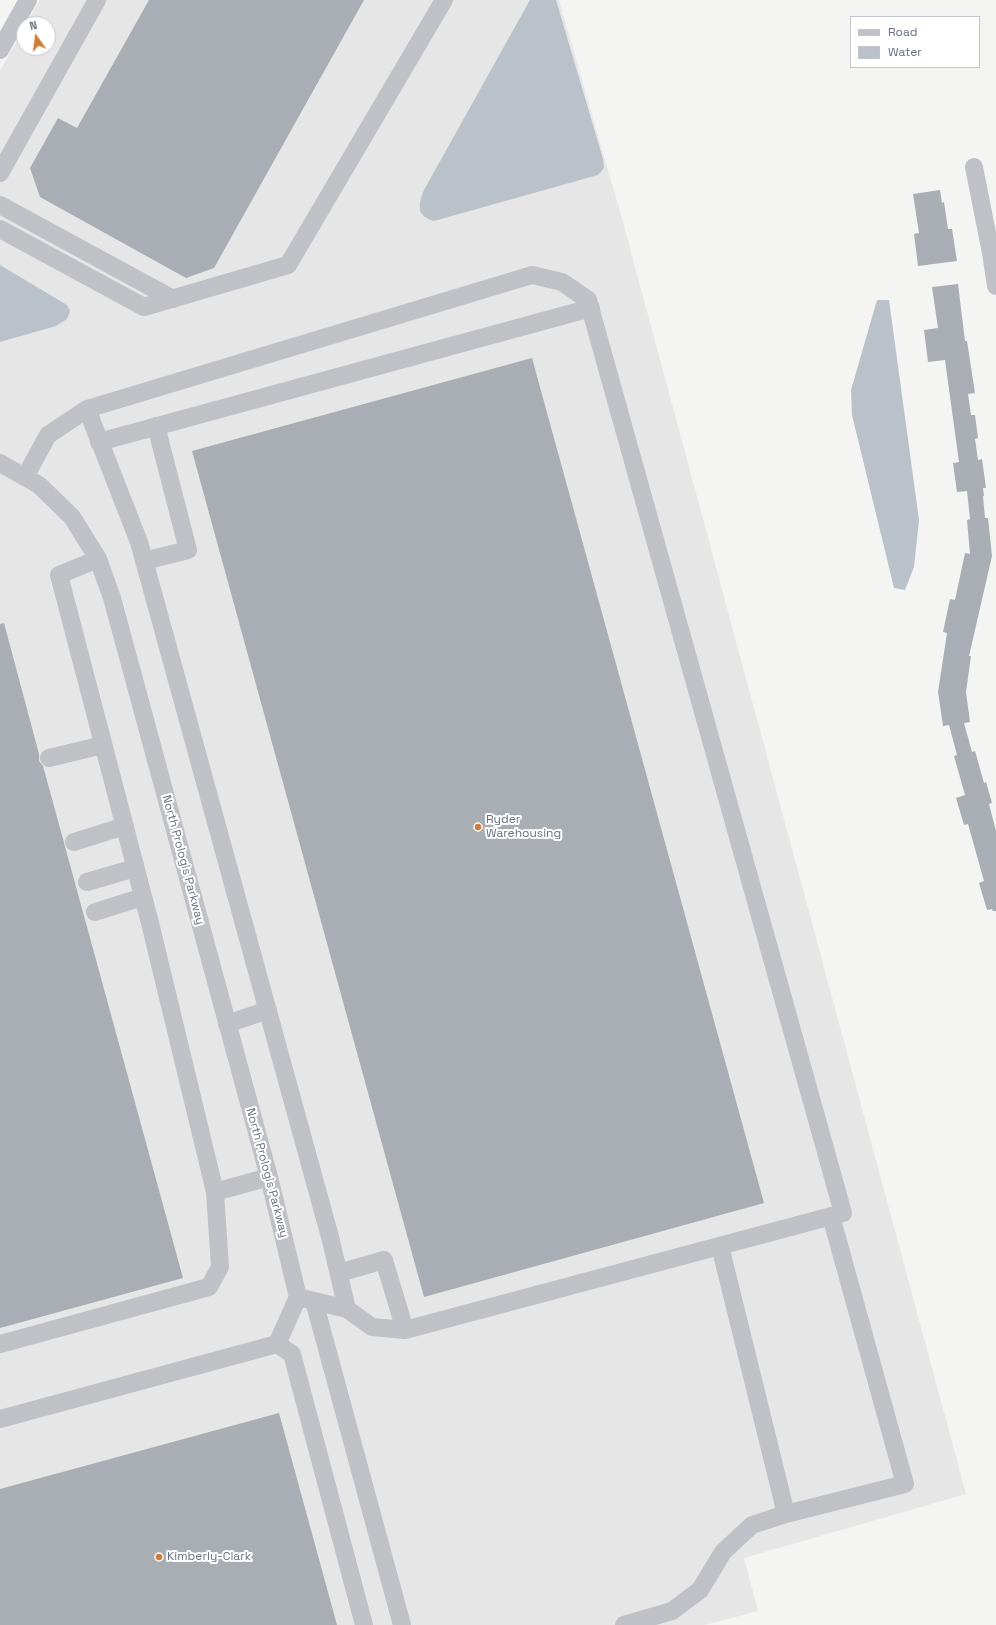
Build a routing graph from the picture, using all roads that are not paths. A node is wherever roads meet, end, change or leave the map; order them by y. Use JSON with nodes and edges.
{"nodes":[{"id":1,"x":28,"y":0,"type":"edge"},
{"id":2,"x":97,"y":0,"type":"edge"},
{"id":3,"x":444,"y":0,"type":"edge"},
{"id":4,"x":0,"y":50,"type":"edge"},
{"id":5,"x":974,"y":167,"type":"dead end"},
{"id":6,"x":0,"y":173,"type":"edge"},
{"id":7,"x":0,"y":205,"type":"edge"},
{"id":8,"x":0,"y":229,"type":"edge"},
{"id":9,"x":994,"y":252,"type":"edge"},
{"id":10,"x":996,"y":286,"type":"edge"},
{"id":11,"x":173,"y":299,"type":"junction"},
{"id":12,"x":591,"y":308,"type":"junction"},
{"id":13,"x":87,"y":409,"type":"junction"},
{"id":14,"x":156,"y":426,"type":"junction"},
{"id":15,"x":99,"y":442,"type":"junction"},
{"id":16,"x":0,"y":463,"type":"edge"},
{"id":17,"x":25,"y":477,"type":"junction"},
{"id":18,"x":98,"y":559,"type":"junction"},
{"id":19,"x":144,"y":561,"type":"junction"},
{"id":20,"x":103,"y":745,"type":"junction"},
{"id":21,"x":49,"y":758,"type":"dead end"},
{"id":22,"x":125,"y":826,"type":"junction"},
{"id":23,"x":74,"y":842,"type":"dead end"},
{"id":24,"x":136,"y":868,"type":"junction"},
{"id":25,"x":87,"y":882,"type":"dead end"},
{"id":26,"x":143,"y":897,"type":"junction"},
{"id":27,"x":95,"y":912,"type":"dead end"},
{"id":28,"x":268,"y":1010,"type":"junction"},
{"id":29,"x":227,"y":1024,"type":"junction"},
{"id":30,"x":269,"y":1177,"type":"junction"},
{"id":31,"x":215,"y":1192,"type":"junction"},
{"id":32,"x":831,"y":1216,"type":"junction"},
{"id":33,"x":720,"y":1246,"type":"junction"},
{"id":34,"x":339,"y":1273,"type":"junction"},
{"id":35,"x":306,"y":1299,"type":"junction"},
{"id":36,"x":347,"y":1309,"type":"junction"},
{"id":37,"x":405,"y":1330,"type":"junction"},
{"id":38,"x":0,"y":1344,"type":"edge"},
{"id":39,"x":277,"y":1344,"type":"junction"},
{"id":40,"x":0,"y":1419,"type":"edge"},
{"id":41,"x":786,"y":1514,"type":"junction"},
{"id":42,"x":364,"y":1625,"type":"edge"},
{"id":43,"x":402,"y":1625,"type":"edge"},
{"id":44,"x":624,"y":1625,"type":"edge"}],
"edges":[{"from":1,"to":4,"type":"street"},
{"from":2,"to":6,"type":"street"},
{"from":3,"to":11,"type":"street"},
{"from":5,"to":9,"type":"street"},
{"from":7,"to":11,"type":"street"},
{"from":8,"to":11,"type":"street"},
{"from":9,"to":10,"type":"street"},
{"from":12,"to":13,"type":"street"},
{"from":12,"to":14,"type":"street"},
{"from":12,"to":32,"type":"street"},
{"from":13,"to":15,"type":"street"},
{"from":13,"to":17,"type":"street"},
{"from":14,"to":15,"type":"street"},
{"from":14,"to":19,"type":"street"},
{"from":15,"to":19,"type":"street"},
{"from":16,"to":17,"type":"street","name":"North Prologis Parkway"},
{"from":17,"to":18,"type":"street","name":"North Prologis Parkway"},
{"from":18,"to":20,"type":"street"},
{"from":18,"to":29,"type":"street","name":"North Prologis Parkway"},
{"from":19,"to":28,"type":"street"},
{"from":20,"to":21,"type":"street"},
{"from":20,"to":22,"type":"street"},
{"from":22,"to":23,"type":"street"},
{"from":22,"to":24,"type":"street"},
{"from":24,"to":25,"type":"street"},
{"from":24,"to":26,"type":"street"},
{"from":26,"to":27,"type":"street"},
{"from":26,"to":31,"type":"street"},
{"from":28,"to":29,"type":"street"},
{"from":28,"to":34,"type":"street"},
{"from":29,"to":30,"type":"street","name":"North Prologis Parkway"},
{"from":30,"to":31,"type":"street"},
{"from":30,"to":35,"type":"street","name":"North Prologis Parkway"},
{"from":31,"to":38,"type":"street"},
{"from":32,"to":33,"type":"street"},
{"from":32,"to":41,"type":"street"},
{"from":33,"to":37,"type":"street"},
{"from":33,"to":41,"type":"street"},
{"from":34,"to":36,"type":"street"},
{"from":34,"to":37,"type":"street"},
{"from":35,"to":36,"type":"street"},
{"from":35,"to":39,"type":"street"},
{"from":35,"to":43,"type":"street","name":"North Prologis Parkway"},
{"from":36,"to":37,"type":"street"},
{"from":39,"to":40,"type":"street"},
{"from":39,"to":42,"type":"street"},
{"from":41,"to":44,"type":"street"}]}
